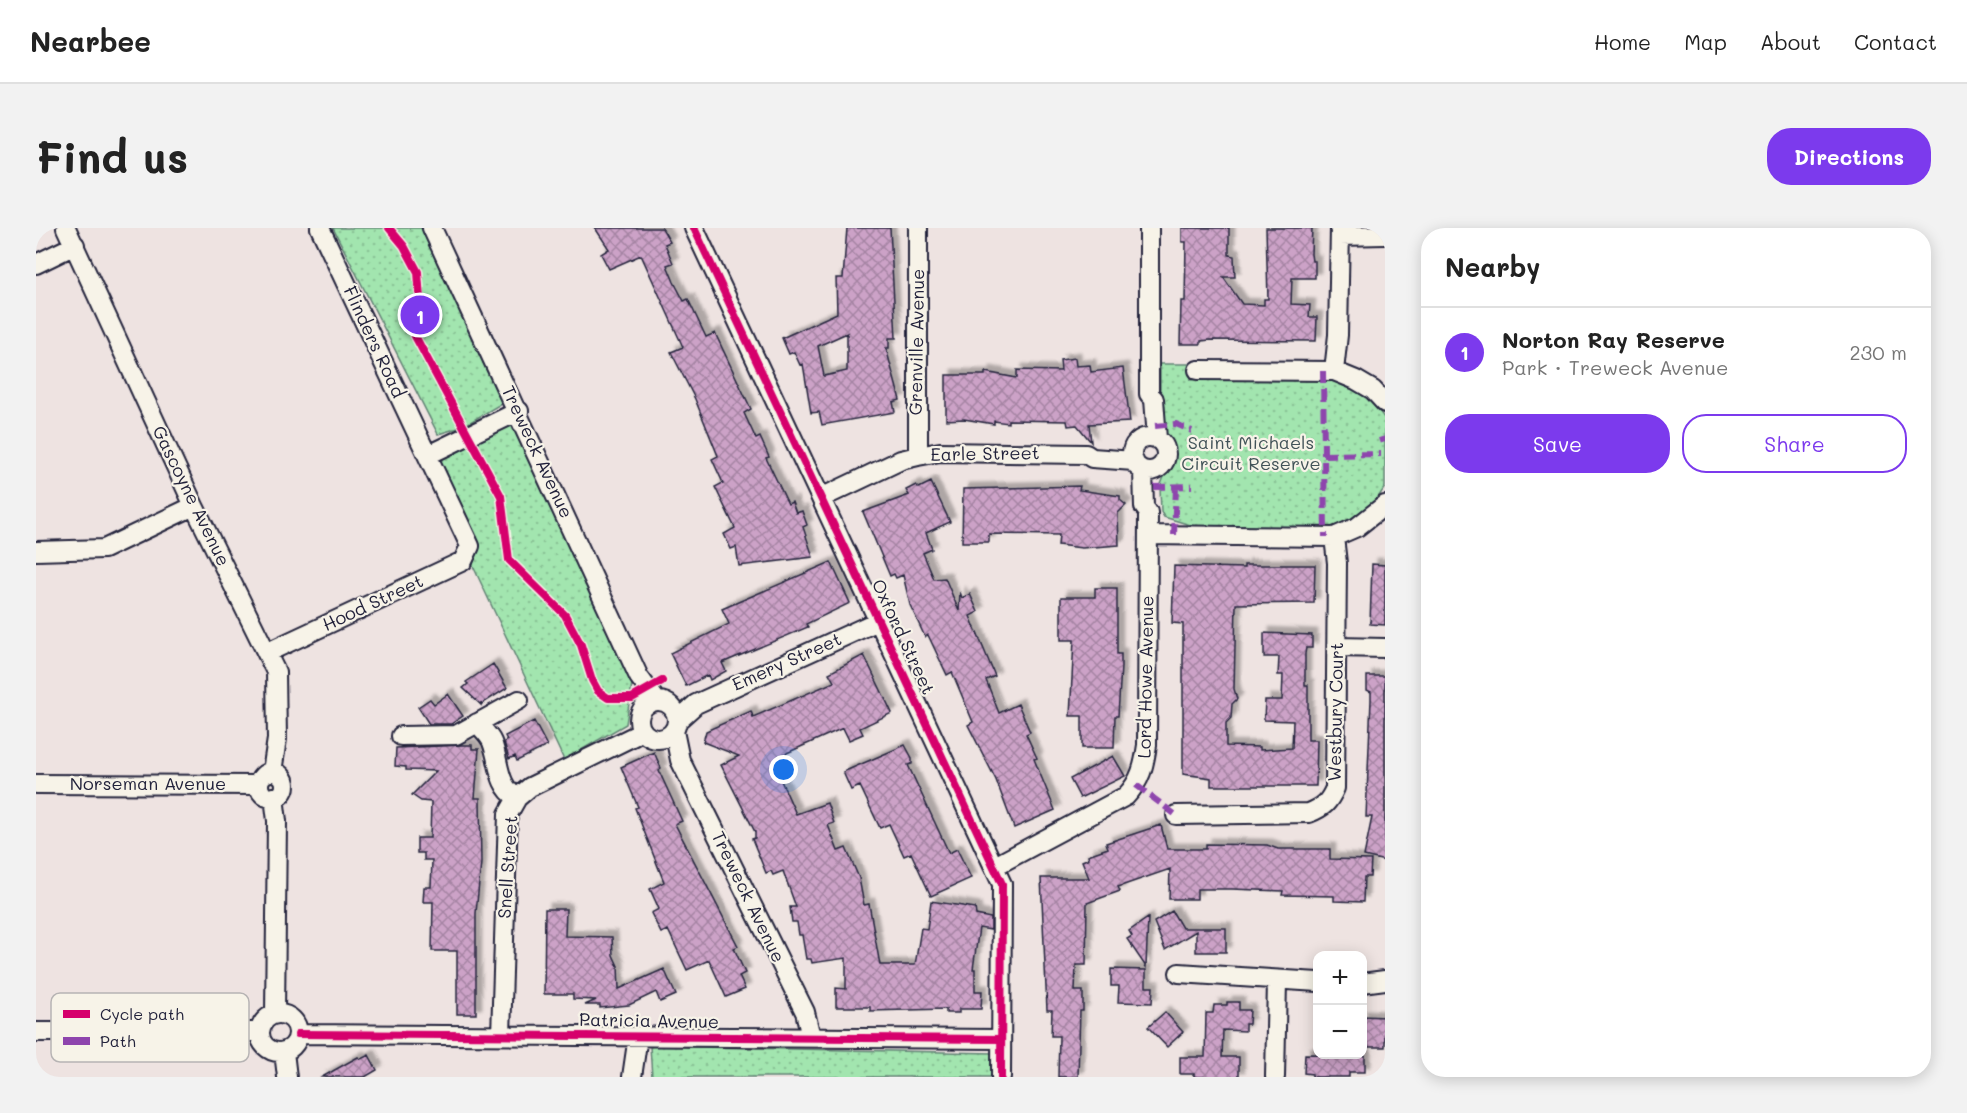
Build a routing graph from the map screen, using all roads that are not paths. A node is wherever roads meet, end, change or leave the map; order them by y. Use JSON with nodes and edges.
{"nodes":[{"id":1,"x":66,"y":228,"type":"edge"},
{"id":2,"x":320,"y":228,"type":"edge"},
{"id":3,"x":432,"y":228,"type":"edge"},
{"id":4,"x":694,"y":228,"type":"edge"},
{"id":5,"x":918,"y":228,"type":"edge"},
{"id":6,"x":1149,"y":228,"type":"edge"},
{"id":7,"x":1340,"y":232,"type":"edge"},
{"id":8,"x":1385,"y":235,"type":"edge"},
{"id":9,"x":75,"y":245,"type":"junction"},
{"id":10,"x":36,"y":264,"type":"edge"},
{"id":11,"x":1198,"y":370,"type":"dead end"},
{"id":12,"x":1334,"y":371,"type":"junction"},
{"id":13,"x":1385,"y":403,"type":"edge"},
{"id":14,"x":519,"y":411,"type":"junction"},
{"id":15,"x":1144,"y":454,"type":"junction"},
{"id":16,"x":428,"y":455,"type":"junction"},
{"id":17,"x":918,"y":456,"type":"junction"},
{"id":18,"x":821,"y":498,"type":"junction"},
{"id":19,"x":1385,"y":505,"type":"edge"},
{"id":20,"x":194,"y":506,"type":"junction"},
{"id":21,"x":1148,"y":535,"type":"junction"},
{"id":22,"x":1334,"y":537,"type":"junction"},
{"id":23,"x":470,"y":546,"type":"joint"},
{"id":24,"x":36,"y":551,"type":"edge"},
{"id":25,"x":878,"y":621,"type":"junction"},
{"id":26,"x":1337,"y":647,"type":"junction"},
{"id":27,"x":1385,"y":648,"type":"edge"},
{"id":28,"x":268,"y":652,"type":"junction"},
{"id":29,"x":519,"y":700,"type":"dead end"},
{"id":30,"x":663,"y":717,"type":"junction"},
{"id":31,"x":477,"y":723,"type":"junction"},
{"id":32,"x":400,"y":736,"type":"dead end"},
{"id":33,"x":634,"y":736,"type":"dead end"},
{"id":34,"x":266,"y":778,"type":"junction"},
{"id":35,"x":36,"y":784,"type":"edge"},
{"id":36,"x":517,"y":798,"type":"junction"},
{"id":37,"x":1176,"y":815,"type":"dead end"},
{"id":38,"x":995,"y":866,"type":"junction"},
{"id":39,"x":1179,"y":973,"type":"dead end"},
{"id":40,"x":1385,"y":980,"type":"edge"},
{"id":41,"x":1277,"y":981,"type":"junction"},
{"id":42,"x":1313,"y":982,"type":"edge"},
{"id":43,"x":1367,"y":982,"type":"edge"},
{"id":44,"x":275,"y":1014,"type":"junction"},
{"id":45,"x":249,"y":1032,"type":"edge"},
{"id":46,"x":259,"y":1032,"type":"junction"},
{"id":47,"x":298,"y":1034,"type":"junction"},
{"id":48,"x":501,"y":1035,"type":"junction"},
{"id":49,"x":638,"y":1036,"type":"junction"},
{"id":50,"x":811,"y":1037,"type":"junction"},
{"id":51,"x":1001,"y":1039,"type":"junction"},
{"id":52,"x":284,"y":1052,"type":"junction"},
{"id":53,"x":287,"y":1077,"type":"edge"},
{"id":54,"x":632,"y":1077,"type":"edge"},
{"id":55,"x":1000,"y":1077,"type":"edge"},
{"id":56,"x":1275,"y":1077,"type":"edge"}],
"edges":[{"from":1,"to":9,"type":"street","name":"Gascoyne Avenue"},
{"from":2,"to":16,"type":"street","name":"Flinders Road"},
{"from":3,"to":14,"type":"street","name":"Treweck Avenue"},
{"from":4,"to":18,"type":"street","name":"Oxford Street"},
{"from":5,"to":17,"type":"street","name":"Grenville Avenue"},
{"from":6,"to":15,"type":"street","name":"Lord Howe Avenue"},
{"from":7,"to":8,"type":"street"},
{"from":7,"to":12,"type":"street"},
{"from":9,"to":10,"type":"street"},
{"from":9,"to":20,"type":"street","name":"Gascoyne Avenue"},
{"from":11,"to":12,"type":"street"},
{"from":12,"to":13,"type":"street"},
{"from":14,"to":16,"type":"street"},
{"from":14,"to":30,"type":"street","name":"Treweck Avenue"},
{"from":15,"to":17,"type":"street","name":"Earle Street"},
{"from":15,"to":21,"type":"street","name":"Lord Howe Avenue"},
{"from":16,"to":23,"type":"street","name":"Flinders Road"},
{"from":17,"to":18,"type":"street","name":"Earle Street"},
{"from":18,"to":25,"type":"street","name":"Oxford Street"},
{"from":19,"to":22,"type":"street"},
{"from":20,"to":24,"type":"street"},
{"from":20,"to":28,"type":"street","name":"Gascoyne Avenue"},
{"from":21,"to":22,"type":"street"},
{"from":21,"to":38,"type":"street","name":"Lord Howe Avenue"},
{"from":22,"to":26,"type":"street","name":"Westbury Court"},
{"from":23,"to":28,"type":"street","name":"Hood Street"},
{"from":25,"to":30,"type":"street","name":"Emery Street"},
{"from":25,"to":38,"type":"street","name":"Oxford Street"},
{"from":26,"to":27,"type":"street"},
{"from":26,"to":37,"type":"street","name":"Westbury Court"},
{"from":28,"to":34,"type":"street","name":"Gascoyne Avenue"},
{"from":29,"to":31,"type":"street"},
{"from":30,"to":50,"type":"street","name":"Treweck Avenue"},
{"from":31,"to":32,"type":"street"},
{"from":31,"to":36,"type":"street"},
{"from":33,"to":36,"type":"street","name":"Snell Street"},
{"from":34,"to":35,"type":"street","name":"Norseman Avenue"},
{"from":34,"to":44,"type":"street"},
{"from":36,"to":48,"type":"street","name":"Snell Street"},
{"from":38,"to":51,"type":"street","name":"Oxford Street"},
{"from":39,"to":41,"type":"street"},
{"from":40,"to":43,"type":"street"},
{"from":41,"to":42,"type":"street"},
{"from":41,"to":56,"type":"street"},
{"from":44,"to":46,"type":"street"},
{"from":44,"to":47,"type":"street"},
{"from":45,"to":46,"type":"street"},
{"from":46,"to":52,"type":"street"},
{"from":47,"to":48,"type":"street","name":"Patricia Avenue"},
{"from":47,"to":52,"type":"street"},
{"from":48,"to":49,"type":"street","name":"Patricia Avenue"},
{"from":49,"to":50,"type":"street","name":"Patricia Avenue"},
{"from":49,"to":54,"type":"street"},
{"from":50,"to":51,"type":"street","name":"Patricia Avenue"},
{"from":51,"to":55,"type":"street","name":"Oxford Street"},
{"from":52,"to":53,"type":"street"}]}
